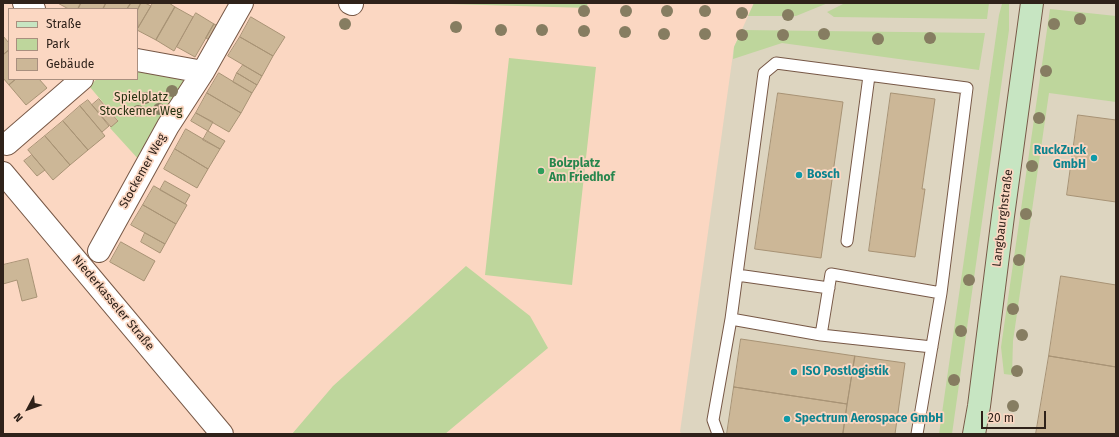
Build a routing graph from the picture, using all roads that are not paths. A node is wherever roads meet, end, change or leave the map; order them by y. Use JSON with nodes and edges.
{"nodes":[{"id":1,"x":242,"y":3,"type":"edge"},
{"id":2,"x":1032,"y":3,"type":"edge"},
{"id":3,"x":138,"y":60,"type":"edge"},
{"id":4,"x":203,"y":72,"type":"junction"},
{"id":5,"x":869,"y":76,"type":"junction"},
{"id":6,"x":81,"y":80,"type":"edge"},
{"id":7,"x":7,"y":144,"type":"dead end"},
{"id":8,"x":3,"y":173,"type":"edge"},
{"id":9,"x":847,"y":241,"type":"dead end"},
{"id":10,"x":99,"y":251,"type":"dead end"},
{"id":11,"x":737,"y":276,"type":"junction"},
{"id":12,"x":829,"y":288,"type":"junction"},
{"id":13,"x":941,"y":293,"type":"junction"},
{"id":14,"x":731,"y":320,"type":"junction"},
{"id":15,"x":821,"y":335,"type":"junction"},
{"id":16,"x":932,"y":347,"type":"junction"},
{"id":17,"x":222,"y":434,"type":"edge"},
{"id":18,"x":718,"y":434,"type":"edge"},
{"id":19,"x":917,"y":434,"type":"edge"},
{"id":20,"x":974,"y":434,"type":"edge"}],
"edges":[{"from":1,"to":4,"type":"street","name":"Stockemer Weg"},
{"from":2,"to":20,"type":"main road","name":"Langbaurghstraße"},
{"from":3,"to":4,"type":"street"},
{"from":4,"to":10,"type":"street","name":"Stockemer Weg"},
{"from":5,"to":9,"type":"lane"},
{"from":5,"to":11,"type":"lane"},
{"from":5,"to":13,"type":"lane"},
{"from":6,"to":7,"type":"street"},
{"from":8,"to":17,"type":"street","name":"Niederkasseler Straße"},
{"from":11,"to":12,"type":"lane"},
{"from":11,"to":14,"type":"lane"},
{"from":12,"to":13,"type":"lane"},
{"from":12,"to":15,"type":"lane"},
{"from":13,"to":16,"type":"lane"},
{"from":14,"to":15,"type":"lane"},
{"from":14,"to":18,"type":"lane"},
{"from":15,"to":16,"type":"lane"},
{"from":16,"to":19,"type":"lane"}]}
